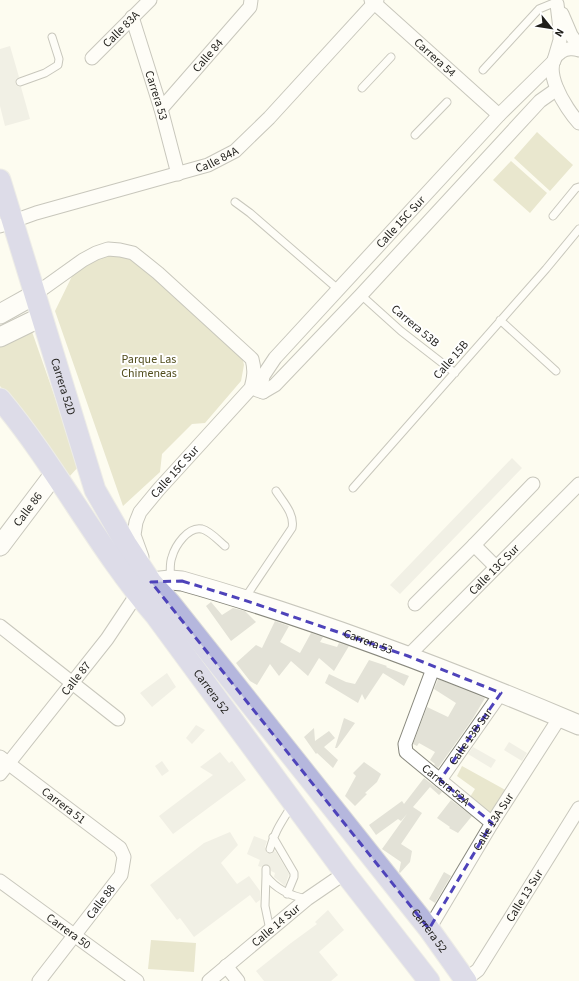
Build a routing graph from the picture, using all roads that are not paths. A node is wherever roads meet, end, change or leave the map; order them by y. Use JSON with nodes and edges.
{"nodes":[{"id":1,"x":150,"y":0,"type":"edge"},
{"id":2,"x":251,"y":0,"type":"edge"},
{"id":3,"x":374,"y":1,"type":"edge"},
{"id":4,"x":556,"y":2,"type":"edge"},
{"id":5,"x":132,"y":17,"type":"junction"},
{"id":6,"x":52,"y":37,"type":"dead end"},
{"id":7,"x":579,"y":47,"type":"edge"},
{"id":8,"x":579,"y":50,"type":"edge"},
{"id":9,"x":390,"y":57,"type":"dead end"},
{"id":10,"x":92,"y":58,"type":"dead end"},
{"id":11,"x":554,"y":59,"type":"junction"},
{"id":12,"x":483,"y":70,"type":"dead end"},
{"id":13,"x":20,"y":82,"type":"dead end"},
{"id":14,"x":362,"y":88,"type":"dead end"},
{"id":15,"x":557,"y":89,"type":"junction"},
{"id":16,"x":447,"y":102,"type":"dead end"},
{"id":17,"x":161,"y":109,"type":"junction"},
{"id":18,"x":499,"y":115,"type":"junction"},
{"id":19,"x":579,"y":123,"type":"edge"},
{"id":20,"x":415,"y":135,"type":"dead end"},
{"id":21,"x":178,"y":174,"type":"junction"},
{"id":22,"x":0,"y":180,"type":"edge"},
{"id":23,"x":579,"y":187,"type":"edge"},
{"id":24,"x":235,"y":202,"type":"dead end"},
{"id":25,"x":553,"y":216,"type":"dead end"},
{"id":26,"x":6,"y":223,"type":"edge"},
{"id":27,"x":579,"y":229,"type":"edge"},
{"id":28,"x":339,"y":290,"type":"junction"},
{"id":29,"x":34,"y":295,"type":"junction"},
{"id":30,"x":361,"y":296,"type":"junction"},
{"id":31,"x":0,"y":314,"type":"edge"},
{"id":32,"x":41,"y":317,"type":"junction"},
{"id":33,"x":500,"y":320,"type":"junction"},
{"id":34,"x":0,"y":337,"type":"edge"},
{"id":35,"x":275,"y":358,"type":"junction"},
{"id":36,"x":252,"y":359,"type":"junction"},
{"id":37,"x":556,"y":371,"type":"dead end"},
{"id":38,"x":455,"y":373,"type":"junction"},
{"id":39,"x":257,"y":390,"type":"junction"},
{"id":40,"x":0,"y":399,"type":"edge"},
{"id":41,"x":55,"y":472,"type":"junction"},
{"id":42,"x":533,"y":484,"type":"dead end"},
{"id":43,"x":579,"y":484,"type":"edge"},
{"id":44,"x":353,"y":488,"type":"dead end"},
{"id":45,"x":276,"y":491,"type":"dead end"},
{"id":46,"x":474,"y":545,"type":"junction"},
{"id":47,"x":0,"y":546,"type":"edge"},
{"id":48,"x":225,"y":546,"type":"dead end"},
{"id":49,"x":496,"y":567,"type":"junction"},
{"id":50,"x":153,"y":585,"type":"junction"},
{"id":51,"x":244,"y":600,"type":"junction"},
{"id":52,"x":415,"y":604,"type":"dead end"},
{"id":53,"x":0,"y":626,"type":"edge"},
{"id":54,"x":408,"y":656,"type":"junction"},
{"id":55,"x":434,"y":666,"type":"junction"},
{"id":56,"x":72,"y":683,"type":"junction"},
{"id":57,"x":501,"y":693,"type":"junction"},
{"id":58,"x":118,"y":718,"type":"dead end"},
{"id":59,"x":572,"y":720,"type":"edge"},
{"id":60,"x":4,"y":760,"type":"edge"},
{"id":61,"x":0,"y":774,"type":"edge"},
{"id":62,"x":440,"y":780,"type":"junction"},
{"id":63,"x":294,"y":803,"type":"junction"},
{"id":64,"x":579,"y":808,"type":"edge"},
{"id":65,"x":492,"y":823,"type":"junction"},
{"id":66,"x":273,"y":837,"type":"junction"},
{"id":67,"x":270,"y":849,"type":"dead end"},
{"id":68,"x":124,"y":857,"type":"joint"},
{"id":69,"x":345,"y":873,"type":"junction"},
{"id":70,"x":0,"y":881,"type":"edge"},
{"id":71,"x":287,"y":894,"type":"junction"},
{"id":72,"x":307,"y":899,"type":"junction"},
{"id":73,"x":429,"y":929,"type":"junction"},
{"id":74,"x":270,"y":930,"type":"junction"},
{"id":75,"x":75,"y":936,"type":"junction"},
{"id":76,"x":226,"y":966,"type":"junction"},
{"id":77,"x":466,"y":980,"type":"edge"},
{"id":78,"x":39,"y":981,"type":"edge"},
{"id":79,"x":137,"y":981,"type":"edge"},
{"id":80,"x":209,"y":981,"type":"edge"},
{"id":81,"x":238,"y":981,"type":"edge"},
{"id":82,"x":429,"y":981,"type":"edge"}],
"edges":[{"from":1,"to":5,"type":"street","name":"Calle 83A"},
{"from":2,"to":17,"type":"street","name":"Calle 84"},
{"from":3,"to":18,"type":"street","name":"Carrera 54"},
{"from":3,"to":21,"type":"street","name":"Calle 84A"},
{"from":4,"to":7,"type":"street"},
{"from":4,"to":11,"type":"street"},
{"from":4,"to":12,"type":"lane"},
{"from":5,"to":10,"type":"street","name":"Calle 83A"},
{"from":5,"to":17,"type":"street","name":"Carrera 53"},
{"from":6,"to":13,"type":"lane"},
{"from":8,"to":11,"type":"street"},
{"from":9,"to":14,"type":"lane"},
{"from":11,"to":15,"type":"street"},
{"from":11,"to":18,"type":"street","name":"Calle 15C Sur"},
{"from":15,"to":19,"type":"street"},
{"from":15,"to":30,"type":"street","name":"Calle 15C Sur"},
{"from":16,"to":20,"type":"lane"},
{"from":17,"to":21,"type":"street","name":"Carrera 53"},
{"from":18,"to":28,"type":"street","name":"Calle 15C Sur"},
{"from":21,"to":26,"type":"street","name":"Calle 84A"},
{"from":22,"to":26,"type":"main road","name":"Carrera 52D"},
{"from":23,"to":25,"type":"lane"},
{"from":24,"to":28,"type":"lane"},
{"from":26,"to":29,"type":"main road","name":"Carrera 52D"},
{"from":27,"to":33,"type":"lane","name":"Calle 15B"},
{"from":28,"to":35,"type":"street","name":"Calle 15C Sur"},
{"from":29,"to":31,"type":"street"},
{"from":29,"to":32,"type":"main road","name":"Carrera 52D"},
{"from":29,"to":36,"type":"street"},
{"from":30,"to":38,"type":"lane","name":"Carrera 53B"},
{"from":30,"to":39,"type":"street","name":"Calle 15C Sur"},
{"from":32,"to":34,"type":"street"},
{"from":32,"to":50,"type":"main road","name":"Carrera 52D"},
{"from":33,"to":37,"type":"lane"},
{"from":33,"to":38,"type":"lane","name":"Calle 15B"},
{"from":35,"to":36,"type":"street"},
{"from":35,"to":39,"type":"street","name":"Calle 15C Sur"},
{"from":36,"to":39,"type":"street"},
{"from":38,"to":44,"type":"lane","name":"Calle 15B"},
{"from":39,"to":50,"type":"street","name":"Calle 15C Sur"},
{"from":40,"to":41,"type":"main road","name":"Carrera 52"},
{"from":41,"to":47,"type":"street","name":"Calle 86"},
{"from":41,"to":50,"type":"main road","name":"Carrera 52"},
{"from":42,"to":46,"type":"street"},
{"from":43,"to":49,"type":"street","name":"Calle 13C Sur"},
{"from":45,"to":51,"type":"lane"},
{"from":46,"to":49,"type":"street"},
{"from":46,"to":52,"type":"street"},
{"from":48,"to":50,"type":"lane"},
{"from":49,"to":54,"type":"street","name":"Calle 13C Sur"},
{"from":50,"to":51,"type":"street","name":"Carrera 53"},
{"from":50,"to":56,"type":"street","name":"Calle 87"},
{"from":50,"to":63,"type":"main road","name":"Carrera 52"},
{"from":50,"to":73,"type":"main road","name":"Carrera 52"},
{"from":51,"to":54,"type":"street","name":"Carrera 53"},
{"from":53,"to":56,"type":"street"},
{"from":54,"to":55,"type":"street","name":"Carrera 53"},
{"from":55,"to":57,"type":"street","name":"Carrera 53"},
{"from":55,"to":62,"type":"street","name":"Carrera 52A"},
{"from":56,"to":58,"type":"street"},
{"from":56,"to":60,"type":"street","name":"Calle 87"},
{"from":57,"to":59,"type":"street","name":"Carrera 53"},
{"from":57,"to":62,"type":"street","name":"Calle 13B Sur"},
{"from":59,"to":65,"type":"street","name":"Calle 13A Sur"},
{"from":60,"to":61,"type":"street","name":"Calle 87"},
{"from":60,"to":68,"type":"street","name":"Carrera 51"},
{"from":62,"to":65,"type":"street","name":"Carrera 52A"},
{"from":63,"to":66,"type":"lane"},
{"from":63,"to":69,"type":"main road","name":"Carrera 52"},
{"from":64,"to":77,"type":"street","name":"Calle 13 Sur"},
{"from":65,"to":73,"type":"street","name":"Calle 13A Sur"},
{"from":66,"to":67,"type":"lane"},
{"from":66,"to":71,"type":"lane"},
{"from":68,"to":75,"type":"street","name":"Calle 88"},
{"from":69,"to":72,"type":"street","name":"Calle 14 Sur"},
{"from":69,"to":82,"type":"main road","name":"Carrera 52"},
{"from":70,"to":75,"type":"street","name":"Carrera 50"},
{"from":71,"to":72,"type":"lane"},
{"from":71,"to":74,"type":"lane"},
{"from":72,"to":74,"type":"street","name":"Calle 14 Sur"},
{"from":73,"to":77,"type":"main road","name":"Carrera 52"},
{"from":74,"to":76,"type":"street","name":"Calle 14 Sur"},
{"from":75,"to":78,"type":"street","name":"Calle 88"},
{"from":75,"to":79,"type":"street","name":"Carrera 50"},
{"from":76,"to":80,"type":"street","name":"Calle 14 Sur"},
{"from":76,"to":81,"type":"street"}]}
